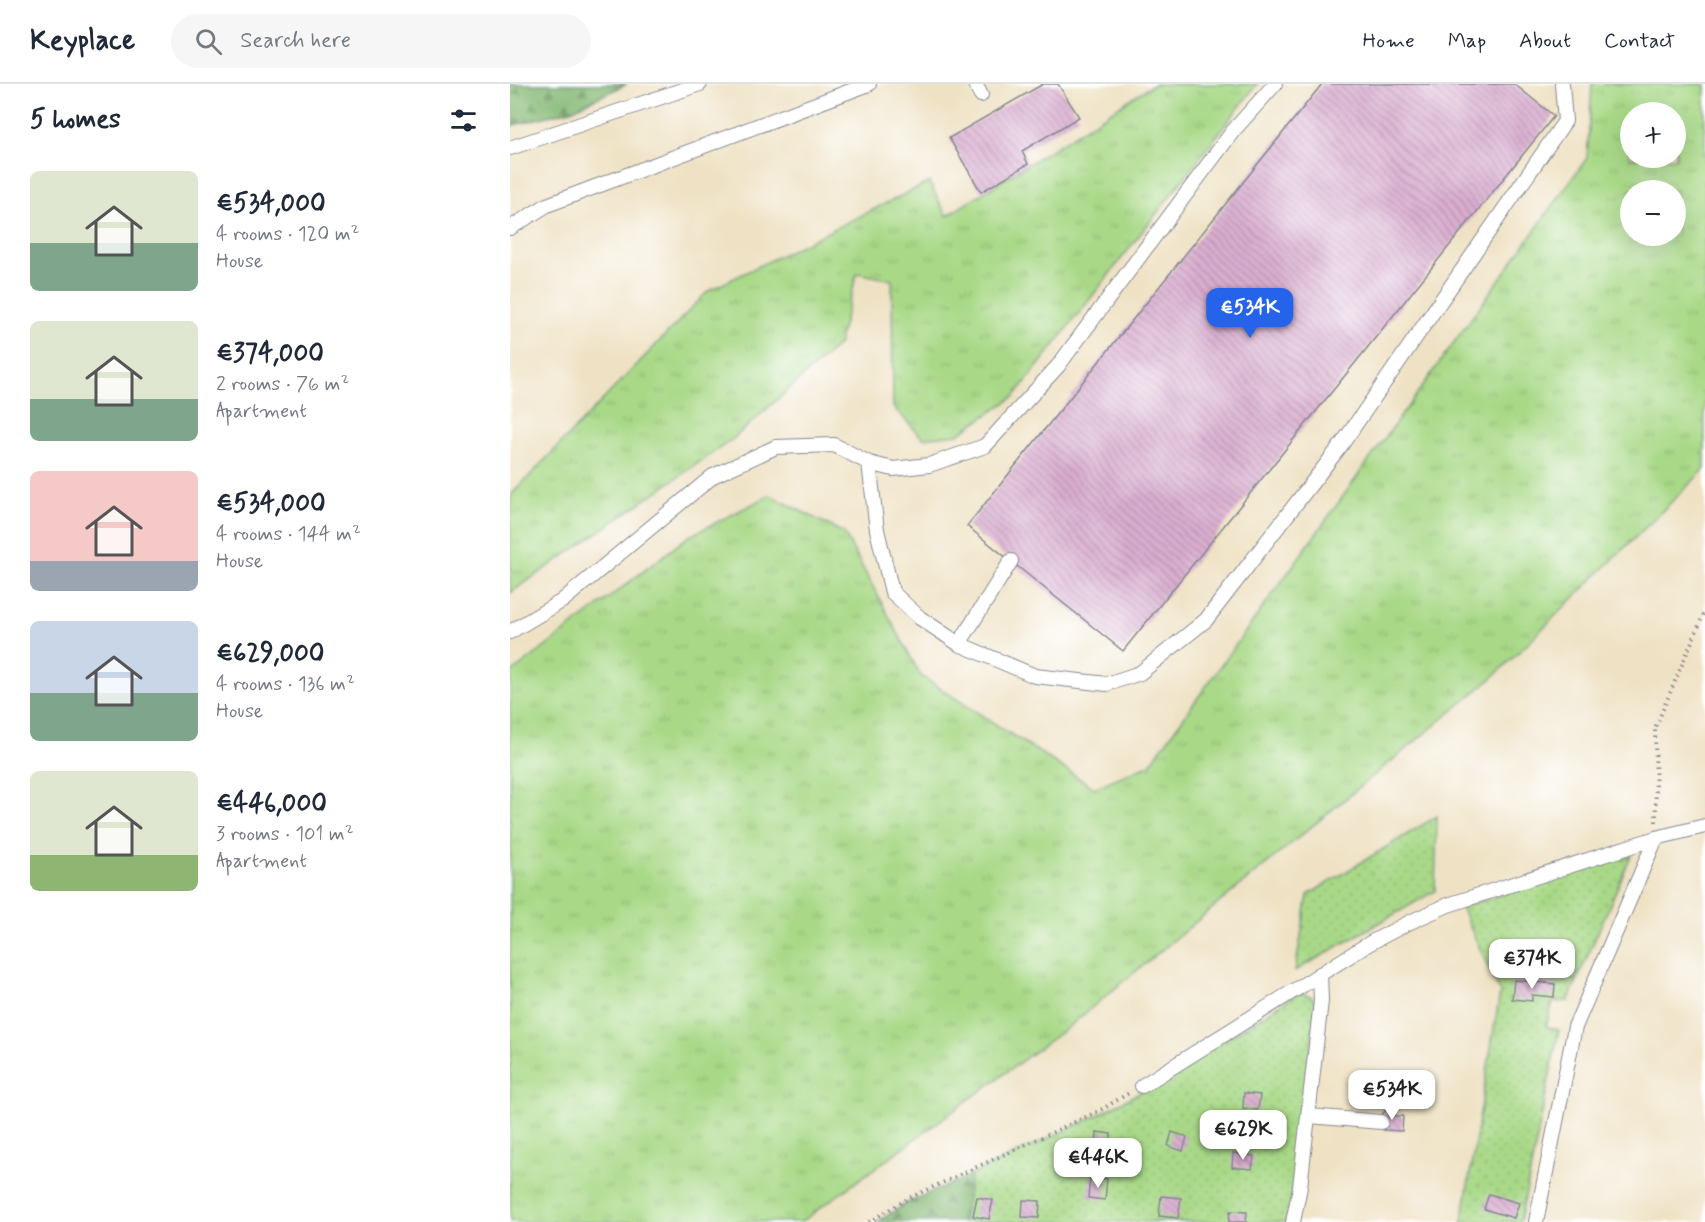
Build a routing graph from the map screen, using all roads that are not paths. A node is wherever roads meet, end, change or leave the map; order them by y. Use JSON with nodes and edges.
{"nodes":[{"id":1,"x":700,"y":84,"type":"edge"},
{"id":2,"x":868,"y":84,"type":"edge"},
{"id":3,"x":1275,"y":84,"type":"edge"},
{"id":4,"x":1562,"y":84,"type":"edge"},
{"id":5,"x":510,"y":148,"type":"edge"},
{"id":6,"x":510,"y":228,"type":"edge"},
{"id":7,"x":869,"y":463,"type":"junction"},
{"id":8,"x":1011,"y":561,"type":"dead end"},
{"id":9,"x":510,"y":632,"type":"edge"},
{"id":10,"x":959,"y":644,"type":"junction"},
{"id":11,"x":1705,"y":826,"type":"edge"},
{"id":12,"x":1656,"y":838,"type":"junction"},
{"id":13,"x":1320,"y":974,"type":"junction"},
{"id":14,"x":1142,"y":1086,"type":"road end"},
{"id":15,"x":1309,"y":1116,"type":"junction"},
{"id":16,"x":1382,"y":1122,"type":"dead end"},
{"id":17,"x":1293,"y":1222,"type":"edge"},
{"id":18,"x":1536,"y":1222,"type":"edge"}],
"edges":[{"from":1,"to":5,"type":"lane"},
{"from":2,"to":6,"type":"lane"},
{"from":3,"to":7,"type":"lane"},
{"from":4,"to":10,"type":"lane"},
{"from":7,"to":9,"type":"lane"},
{"from":7,"to":10,"type":"lane"},
{"from":8,"to":10,"type":"lane"},
{"from":11,"to":12,"type":"lane"},
{"from":12,"to":13,"type":"lane"},
{"from":12,"to":18,"type":"lane"},
{"from":13,"to":14,"type":"lane"},
{"from":13,"to":15,"type":"lane"},
{"from":15,"to":16,"type":"lane"},
{"from":15,"to":17,"type":"lane"}]}
